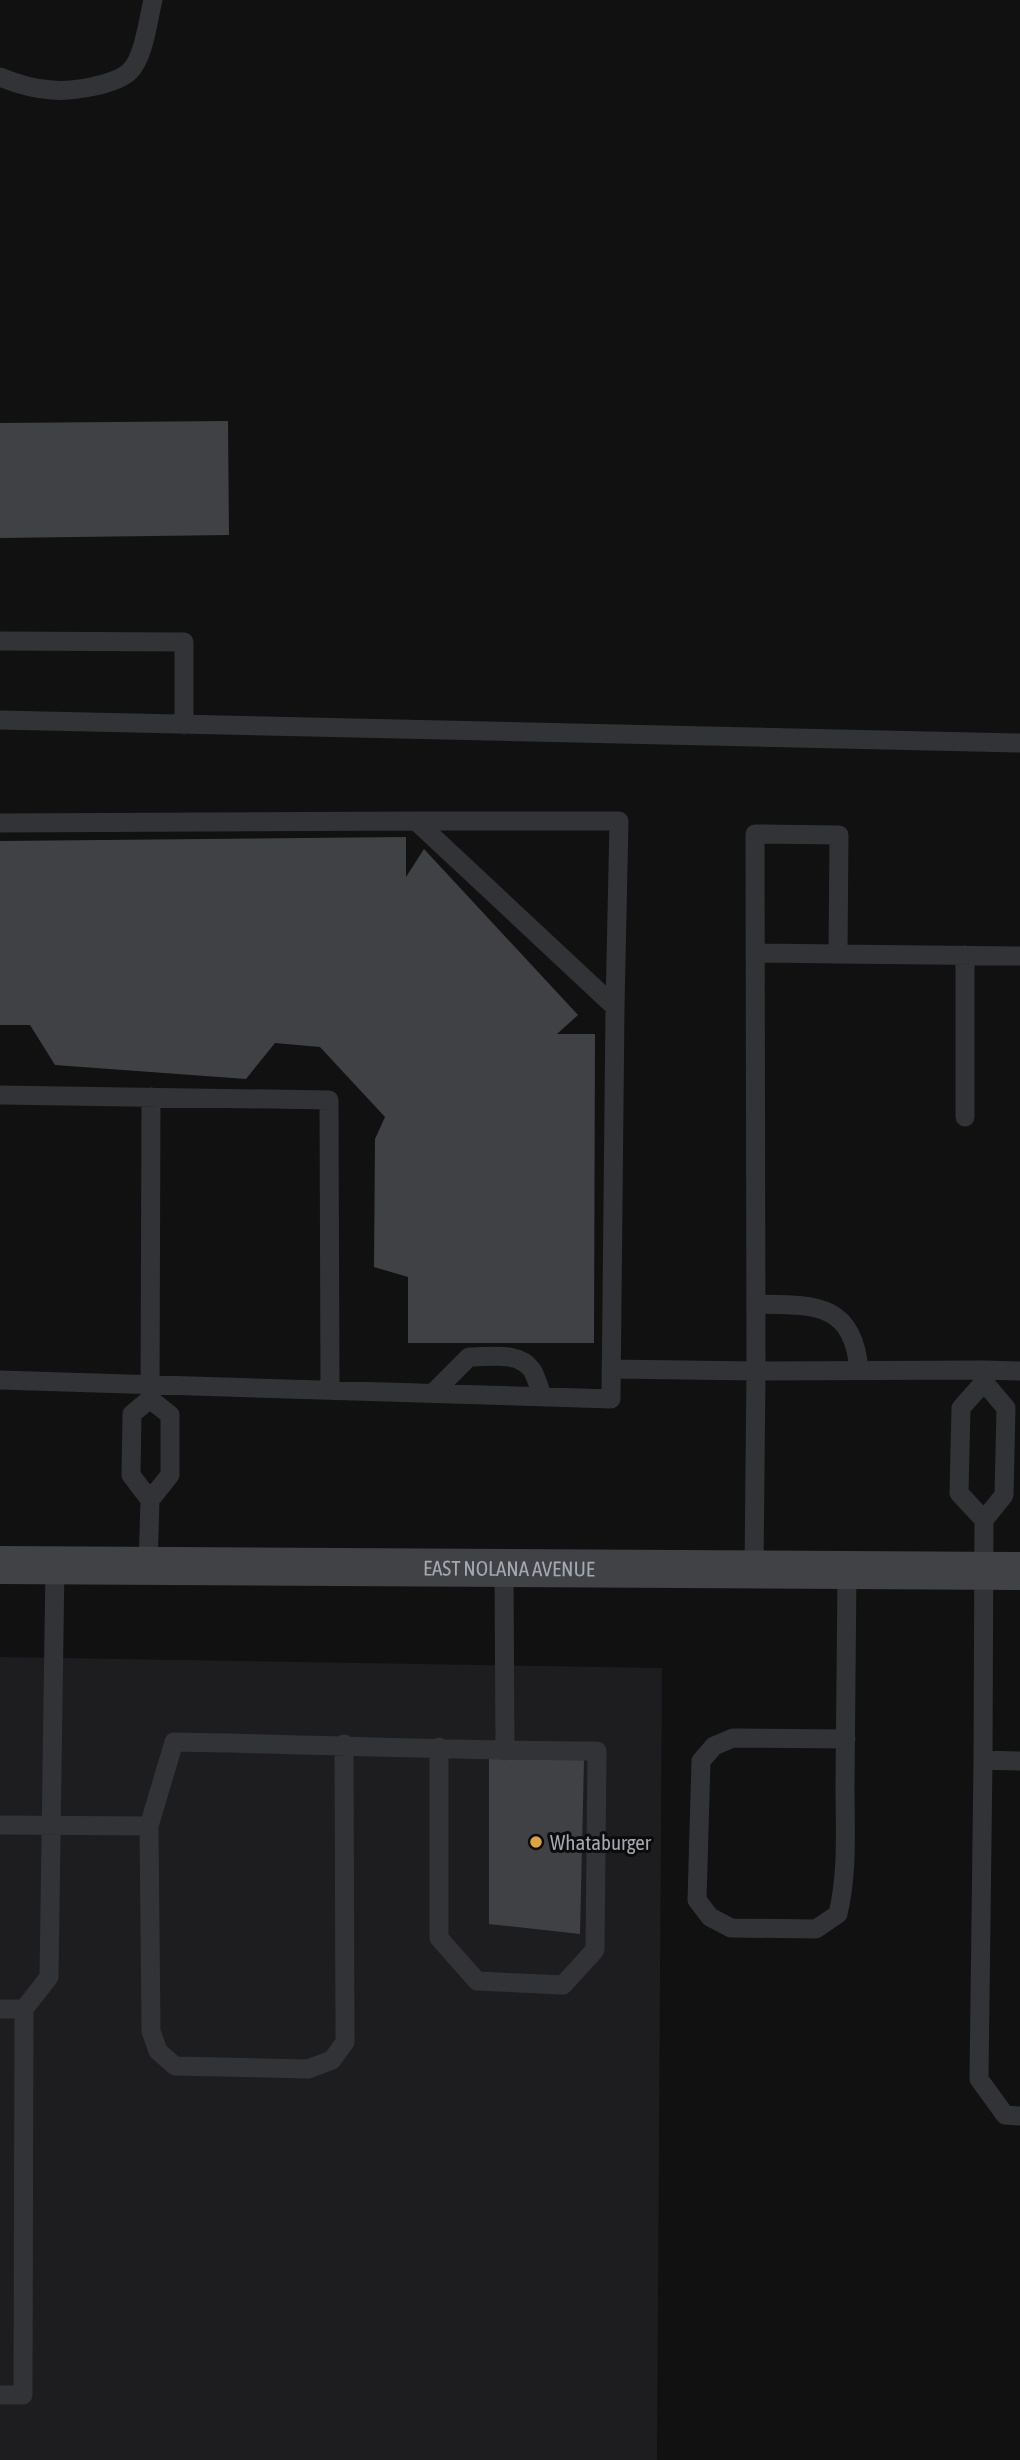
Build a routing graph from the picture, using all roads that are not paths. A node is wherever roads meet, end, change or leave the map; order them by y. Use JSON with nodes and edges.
{"nodes":[{"id":1,"x":153,"y":0,"type":"edge"},
{"id":2,"x":0,"y":78,"type":"edge"},
{"id":3,"x":0,"y":640,"type":"edge"},
{"id":4,"x":0,"y":720,"type":"edge"},
{"id":5,"x":184,"y":725,"type":"junction"},
{"id":6,"x":1020,"y":743,"type":"edge"},
{"id":7,"x":416,"y":821,"type":"junction"},
{"id":8,"x":0,"y":823,"type":"edge"},
{"id":9,"x":755,"y":953,"type":"junction"},
{"id":10,"x":838,"y":954,"type":"junction"},
{"id":11,"x":965,"y":955,"type":"junction"},
{"id":12,"x":1020,"y":956,"type":"edge"},
{"id":13,"x":615,"y":1007,"type":"junction"},
{"id":14,"x":0,"y":1095,"type":"edge"},
{"id":15,"x":151,"y":1097,"type":"junction"},
{"id":16,"x":965,"y":1117,"type":"dead end"},
{"id":17,"x":756,"y":1304,"type":"junction"},
{"id":18,"x":611,"y":1369,"type":"junction"},
{"id":19,"x":1020,"y":1369,"type":"edge"},
{"id":20,"x":859,"y":1370,"type":"junction"},
{"id":21,"x":756,"y":1371,"type":"junction"},
{"id":22,"x":984,"y":1376,"type":"junction"},
{"id":23,"x":0,"y":1380,"type":"edge"},
{"id":24,"x":330,"y":1390,"type":"junction"},
{"id":25,"x":150,"y":1391,"type":"junction"},
{"id":26,"x":433,"y":1393,"type":"junction"},
{"id":27,"x":542,"y":1397,"type":"junction"},
{"id":28,"x":150,"y":1500,"type":"junction"},
{"id":29,"x":984,"y":1520,"type":"junction"},
{"id":30,"x":0,"y":1565,"type":"edge"},
{"id":31,"x":55,"y":1565,"type":"junction"},
{"id":32,"x":148,"y":1566,"type":"junction"},
{"id":33,"x":503,"y":1567,"type":"junction"},
{"id":34,"x":754,"y":1569,"type":"junction"},
{"id":35,"x":847,"y":1570,"type":"junction"},
{"id":36,"x":1002,"y":1571,"type":"edge"},
{"id":37,"x":846,"y":1739,"type":"junction"},
{"id":38,"x":344,"y":1744,"type":"junction"},
{"id":39,"x":439,"y":1747,"type":"junction"},
{"id":40,"x":505,"y":1751,"type":"junction"},
{"id":41,"x":984,"y":1760,"type":"junction"},
{"id":42,"x":1020,"y":1761,"type":"edge"},
{"id":43,"x":0,"y":1825,"type":"edge"},
{"id":44,"x":51,"y":1826,"type":"junction"},
{"id":45,"x":149,"y":1826,"type":"junction"},
{"id":46,"x":0,"y":2009,"type":"edge"},
{"id":47,"x":24,"y":2009,"type":"junction"},
{"id":48,"x":1020,"y":2116,"type":"edge"},
{"id":49,"x":0,"y":2395,"type":"edge"}],
"edges":[{"from":1,"to":2,"type":"lane"},
{"from":3,"to":5,"type":"lane"},
{"from":4,"to":5,"type":"lane"},
{"from":5,"to":6,"type":"lane"},
{"from":7,"to":8,"type":"lane"},
{"from":7,"to":13,"type":"lane"},
{"from":7,"to":13,"type":"lane"},
{"from":9,"to":10,"type":"lane"},
{"from":9,"to":10,"type":"lane"},
{"from":9,"to":17,"type":"lane"},
{"from":10,"to":11,"type":"lane"},
{"from":11,"to":12,"type":"lane"},
{"from":11,"to":16,"type":"lane"},
{"from":13,"to":18,"type":"lane"},
{"from":14,"to":15,"type":"lane"},
{"from":15,"to":24,"type":"lane"},
{"from":15,"to":25,"type":"lane"},
{"from":17,"to":20,"type":"lane"},
{"from":17,"to":21,"type":"lane"},
{"from":18,"to":21,"type":"lane"},
{"from":18,"to":27,"type":"lane"},
{"from":19,"to":22,"type":"lane"},
{"from":20,"to":21,"type":"lane"},
{"from":20,"to":22,"type":"lane"},
{"from":21,"to":34,"type":"lane"},
{"from":22,"to":29,"type":"lane"},
{"from":22,"to":29,"type":"lane"},
{"from":23,"to":25,"type":"lane"},
{"from":24,"to":25,"type":"lane"},
{"from":24,"to":26,"type":"lane"},
{"from":25,"to":28,"type":"lane"},
{"from":25,"to":28,"type":"lane"},
{"from":26,"to":27,"type":"lane"},
{"from":26,"to":27,"type":"lane"},
{"from":28,"to":32,"type":"lane"},
{"from":29,"to":36,"type":"lane"},
{"from":30,"to":31,"type":"main road","name":"EAST NOLANA AVENUE"},
{"from":31,"to":32,"type":"main road","name":"EAST NOLANA AVENUE"},
{"from":31,"to":44,"type":"lane"},
{"from":32,"to":33,"type":"main road","name":"EAST NOLANA AVENUE"},
{"from":33,"to":34,"type":"main road","name":"EAST NOLANA AVENUE"},
{"from":33,"to":40,"type":"lane"},
{"from":34,"to":35,"type":"main road","name":"EAST NOLANA AVENUE"},
{"from":35,"to":36,"type":"main road","name":"EAST NOLANA AVENUE"},
{"from":35,"to":37,"type":"lane"},
{"from":36,"to":41,"type":"lane"},
{"from":37,"to":37,"type":"lane"},
{"from":38,"to":39,"type":"lane"},
{"from":38,"to":45,"type":"lane"},
{"from":38,"to":45,"type":"lane"},
{"from":39,"to":40,"type":"lane"},
{"from":39,"to":40,"type":"lane"},
{"from":41,"to":42,"type":"lane"},
{"from":41,"to":48,"type":"lane"},
{"from":43,"to":44,"type":"lane"},
{"from":44,"to":45,"type":"lane"},
{"from":44,"to":47,"type":"lane"},
{"from":46,"to":47,"type":"lane"},
{"from":47,"to":49,"type":"lane"}]}
